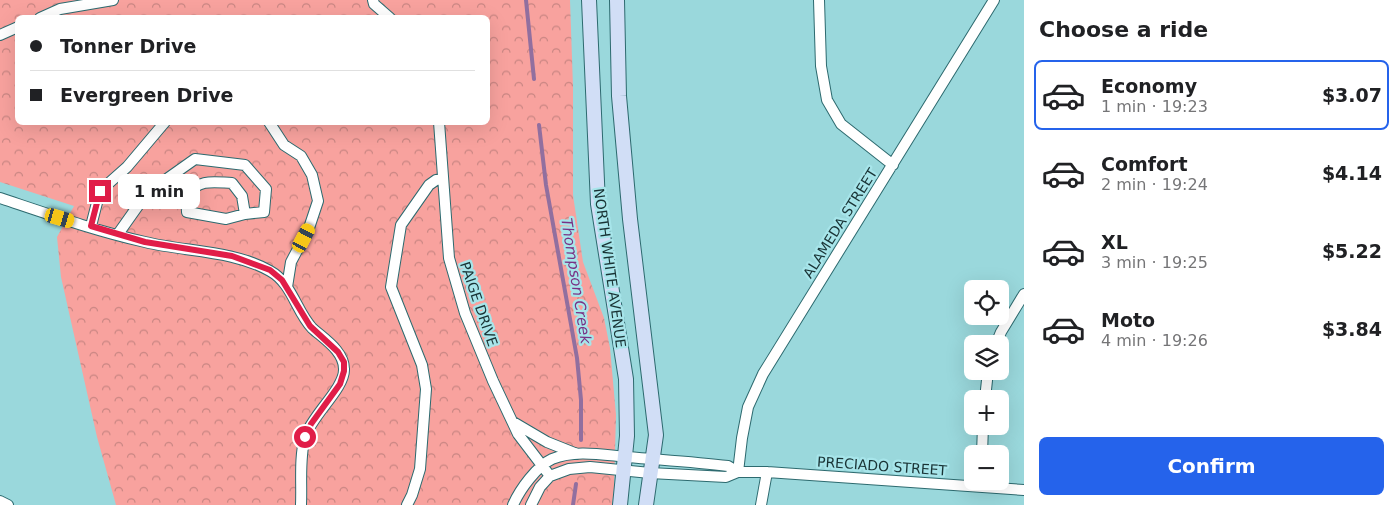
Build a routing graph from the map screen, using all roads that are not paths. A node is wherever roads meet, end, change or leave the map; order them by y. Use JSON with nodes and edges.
{"nodes":[{"id":1,"x":113,"y":0,"type":"edge"},
{"id":2,"x":373,"y":0,"type":"edge"},
{"id":3,"x":589,"y":0,"type":"edge"},
{"id":4,"x":617,"y":0,"type":"edge"},
{"id":5,"x":820,"y":0,"type":"edge"},
{"id":6,"x":994,"y":0,"type":"edge"},
{"id":7,"x":47,"y":15,"type":"edge"},
{"id":8,"x":387,"y":15,"type":"edge"},
{"id":9,"x":15,"y":28,"type":"edge"},
{"id":10,"x":0,"y":34,"type":"edge"},
{"id":11,"x":162,"y":125,"type":"edge"},
{"id":12,"x":271,"y":125,"type":"edge"},
{"id":13,"x":439,"y":125,"type":"edge"},
{"id":14,"x":893,"y":165,"type":"junction"},
{"id":15,"x":443,"y":178,"type":"junction"},
{"id":16,"x":0,"y":198,"type":"edge"},
{"id":17,"x":245,"y":214,"type":"junction"},
{"id":18,"x":91,"y":226,"type":"junction"},
{"id":19,"x":118,"y":234,"type":"junction"},
{"id":20,"x":287,"y":288,"type":"junction"},
{"id":21,"x":1024,"y":294,"type":"edge"},
{"id":22,"x":1000,"y":335,"type":"edge"},
{"id":23,"x":513,"y":422,"type":"junction"},
{"id":24,"x":578,"y":454,"type":"junction"},
{"id":25,"x":626,"y":457,"type":"junction"},
{"id":26,"x":652,"y":459,"type":"junction"},
{"id":27,"x":542,"y":465,"type":"junction"},
{"id":28,"x":624,"y":472,"type":"junction"},
{"id":29,"x":738,"y":472,"type":"junction"},
{"id":30,"x":767,"y":472,"type":"junction"},
{"id":31,"x":650,"y":474,"type":"junction"},
{"id":32,"x":550,"y":476,"type":"junction"},
{"id":33,"x":964,"y":483,"type":"edge"},
{"id":34,"x":1009,"y":488,"type":"edge"},
{"id":35,"x":1024,"y":490,"type":"edge"},
{"id":36,"x":0,"y":501,"type":"edge"},
{"id":37,"x":8,"y":505,"type":"edge"},
{"id":38,"x":301,"y":505,"type":"edge"},
{"id":39,"x":407,"y":505,"type":"edge"},
{"id":40,"x":513,"y":505,"type":"edge"},
{"id":41,"x":531,"y":505,"type":"edge"},
{"id":42,"x":620,"y":505,"type":"edge"},
{"id":43,"x":646,"y":505,"type":"edge"},
{"id":44,"x":760,"y":505,"type":"edge"}],
"edges":[{"from":1,"to":7,"type":"street"},
{"from":2,"to":8,"type":"street"},
{"from":3,"to":25,"type":"main road","name":"NORTH WHITE AVENUE"},
{"from":4,"to":26,"type":"main road","name":"NORTH WHITE AVENUE"},
{"from":5,"to":14,"type":"street"},
{"from":6,"to":14,"type":"street","name":"ALAMEDA STREET"},
{"from":9,"to":10,"type":"street"},
{"from":11,"to":18,"type":"street"},
{"from":12,"to":20,"type":"street"},
{"from":13,"to":15,"type":"street","name":"PAIGE DRIVE"},
{"from":14,"to":29,"type":"street","name":"ALAMEDA STREET"},
{"from":15,"to":23,"type":"street","name":"PAIGE DRIVE"},
{"from":15,"to":39,"type":"street"},
{"from":16,"to":18,"type":"street"},
{"from":17,"to":17,"type":"street"},
{"from":17,"to":19,"type":"street"},
{"from":18,"to":19,"type":"street"},
{"from":19,"to":20,"type":"street"},
{"from":20,"to":38,"type":"street"},
{"from":21,"to":22,"type":"street"},
{"from":23,"to":24,"type":"street"},
{"from":23,"to":27,"type":"street","name":"PAIGE DRIVE"},
{"from":24,"to":25,"type":"street","name":"PRECIADO STREET"},
{"from":24,"to":27,"type":"street"},
{"from":25,"to":26,"type":"street","name":"PRECIADO STREET"},
{"from":25,"to":28,"type":"main road","name":"NORTH WHITE AVENUE"},
{"from":26,"to":29,"type":"street","name":"PRECIADO STREET"},
{"from":26,"to":31,"type":"main road","name":"NORTH WHITE AVENUE"},
{"from":27,"to":32,"type":"street","name":"PAIGE DRIVE"},
{"from":27,"to":40,"type":"street"},
{"from":28,"to":31,"type":"street","name":"PRECIADO STREET"},
{"from":28,"to":32,"type":"street","name":"PRECIADO STREET"},
{"from":28,"to":42,"type":"main road","name":"NORTH WHITE AVENUE"},
{"from":29,"to":30,"type":"street","name":"PRECIADO STREET"},
{"from":29,"to":31,"type":"street","name":"PRECIADO STREET"},
{"from":30,"to":33,"type":"street","name":"PRECIADO STREET"},
{"from":30,"to":44,"type":"street"},
{"from":31,"to":43,"type":"main road","name":"NORTH WHITE AVENUE"},
{"from":32,"to":41,"type":"street"},
{"from":34,"to":35,"type":"street","name":"PRECIADO STREET"},
{"from":36,"to":37,"type":"street"}]}
